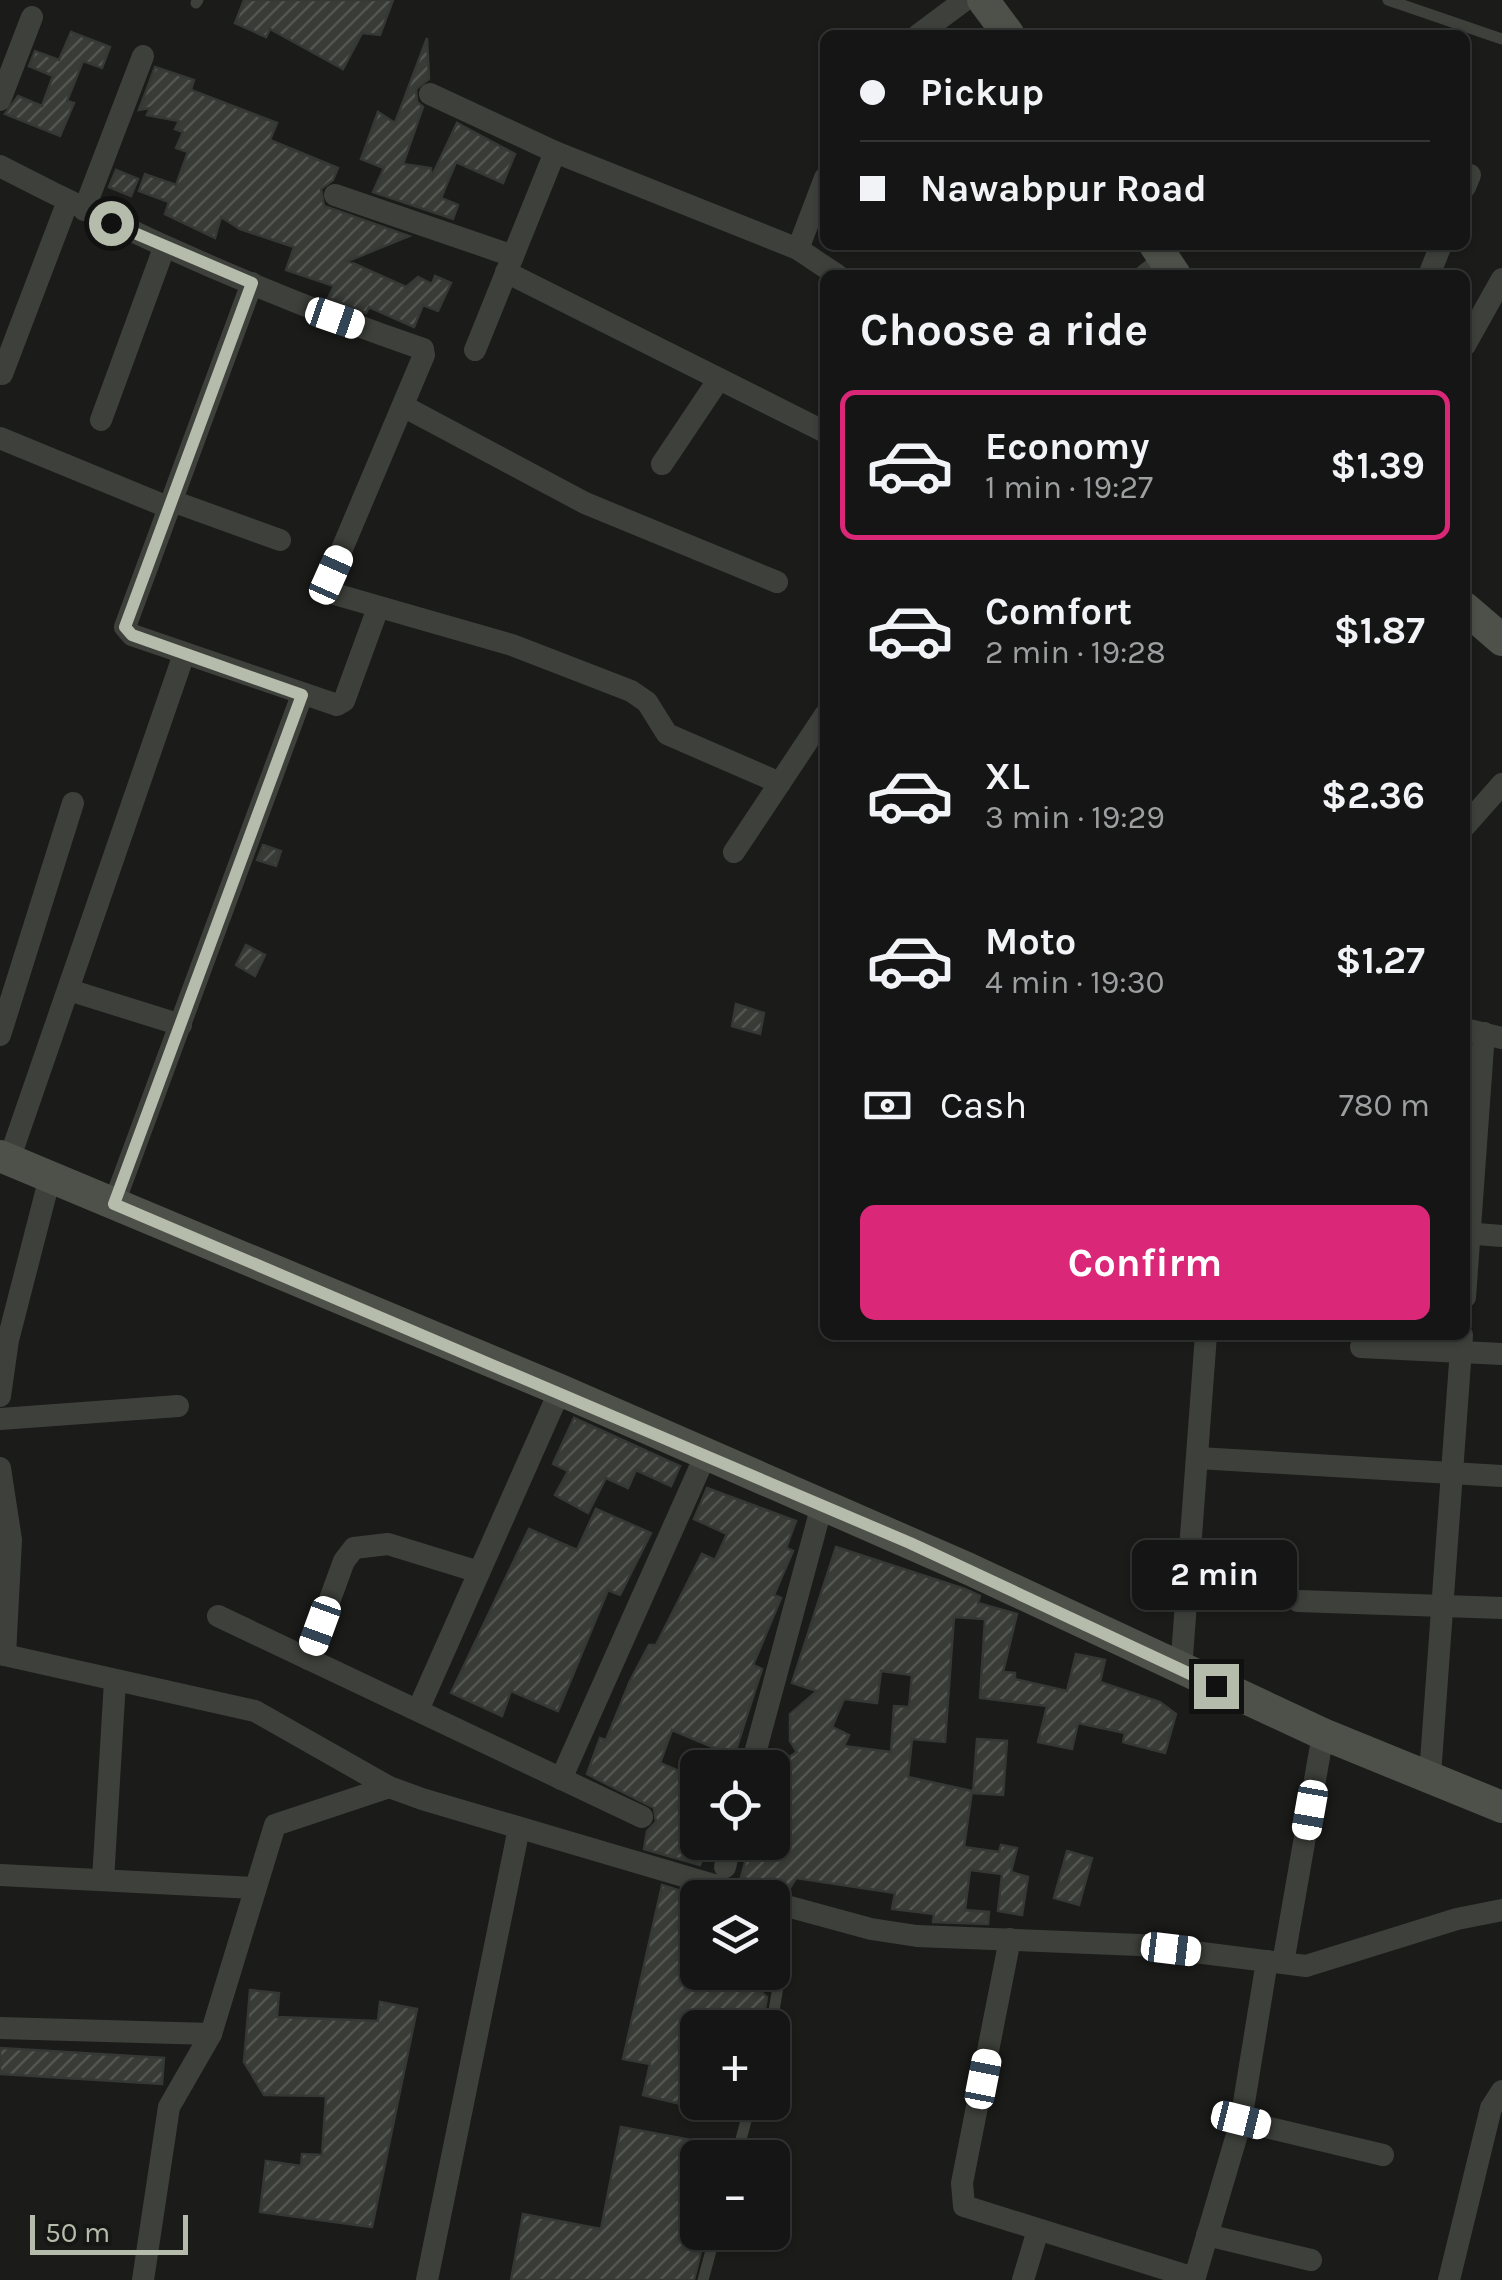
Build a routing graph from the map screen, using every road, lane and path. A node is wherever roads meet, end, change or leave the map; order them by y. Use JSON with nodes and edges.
{"nodes":[{"id":1,"x":965,"y":0,"type":"edge"},
{"id":2,"x":983,"y":0,"type":"edge"},
{"id":3,"x":1388,"y":0,"type":"edge"},
{"id":4,"x":32,"y":16,"type":"dead end"},
{"id":5,"x":925,"y":30,"type":"edge"},
{"id":6,"x":1005,"y":30,"type":"edge"},
{"id":7,"x":1502,"y":39,"type":"edge"},
{"id":8,"x":143,"y":56,"type":"dead end"},
{"id":9,"x":430,"y":94,"type":"dead end"},
{"id":10,"x":0,"y":100,"type":"edge"},
{"id":11,"x":555,"y":152,"type":"junction"},
{"id":12,"x":0,"y":166,"type":"edge"},
{"id":13,"x":820,"y":191,"type":"edge"},
{"id":14,"x":336,"y":195,"type":"dead end"},
{"id":15,"x":76,"y":206,"type":"junction"},
{"id":16,"x":164,"y":248,"type":"junction"},
{"id":17,"x":798,"y":248,"type":"junction"},
{"id":18,"x":510,"y":264,"type":"junction"},
{"id":19,"x":831,"y":270,"type":"edge"},
{"id":20,"x":1502,"y":279,"type":"edge"},
{"id":21,"x":252,"y":283,"type":"junction"},
{"id":22,"x":1470,"y":337,"type":"edge"},
{"id":23,"x":475,"y":350,"type":"dead end"},
{"id":24,"x":2,"y":374,"type":"edge"},
{"id":25,"x":718,"y":378,"type":"junction"},
{"id":26,"x":403,"y":406,"type":"junction"},
{"id":27,"x":101,"y":420,"type":"dead end"},
{"id":28,"x":820,"y":429,"type":"edge"},
{"id":29,"x":0,"y":438,"type":"edge"},
{"id":30,"x":662,"y":464,"type":"dead end"},
{"id":31,"x":171,"y":505,"type":"junction"},
{"id":32,"x":280,"y":540,"type":"dead end"},
{"id":33,"x":776,"y":582,"type":"dead end"},
{"id":34,"x":378,"y":608,"type":"junction"},
{"id":35,"x":1470,"y":612,"type":"edge"},
{"id":36,"x":1502,"y":640,"type":"edge"},
{"id":37,"x":184,"y":654,"type":"junction"},
{"id":38,"x":302,"y":695,"type":"junction"},
{"id":39,"x":820,"y":731,"type":"edge"},
{"id":40,"x":780,"y":783,"type":"junction"},
{"id":41,"x":1502,"y":784,"type":"edge"},
{"id":42,"x":72,"y":803,"type":"dead end"},
{"id":43,"x":1470,"y":820,"type":"edge"},
{"id":44,"x":734,"y":852,"type":"dead end"},
{"id":45,"x":69,"y":990,"type":"junction"},
{"id":46,"x":181,"y":1025,"type":"junction"},
{"id":47,"x":1484,"y":1033,"type":"edge"},
{"id":48,"x":0,"y":1035,"type":"edge"},
{"id":49,"x":5,"y":1158,"type":"edge"},
{"id":50,"x":50,"y":1177,"type":"junction"},
{"id":51,"x":1470,"y":1198,"type":"edge"},
{"id":52,"x":114,"y":1204,"type":"junction"},
{"id":53,"x":1470,"y":1233,"type":"edge"},
{"id":54,"x":1502,"y":1236,"type":"edge"},
{"id":55,"x":1206,"y":1340,"type":"edge"},
{"id":56,"x":1462,"y":1344,"type":"edge"},
{"id":57,"x":1362,"y":1347,"type":"dead end"},
{"id":58,"x":1502,"y":1354,"type":"edge"},
{"id":59,"x":560,"y":1390,"type":"junction"},
{"id":60,"x":0,"y":1396,"type":"edge"},
{"id":61,"x":178,"y":1406,"type":"dead end"},
{"id":62,"x":0,"y":1420,"type":"edge"},
{"id":63,"x":706,"y":1454,"type":"junction"},
{"id":64,"x":1198,"y":1458,"type":"junction"},
{"id":65,"x":0,"y":1468,"type":"edge"},
{"id":66,"x":1452,"y":1473,"type":"junction"},
{"id":67,"x":1502,"y":1476,"type":"edge"},
{"id":68,"x":822,"y":1505,"type":"junction"},
{"id":69,"x":479,"y":1572,"type":"junction"},
{"id":70,"x":1298,"y":1601,"type":"dead end"},
{"id":71,"x":1443,"y":1606,"type":"junction"},
{"id":72,"x":1502,"y":1608,"type":"edge"},
{"id":73,"x":218,"y":1616,"type":"dead end"},
{"id":74,"x":3,"y":1655,"type":"edge"},
{"id":75,"x":308,"y":1658,"type":"junction"},
{"id":76,"x":1181,"y":1670,"type":"junction"},
{"id":77,"x":115,"y":1681,"type":"junction"},
{"id":78,"x":418,"y":1710,"type":"junction"},
{"id":79,"x":1323,"y":1734,"type":"junction"},
{"id":80,"x":756,"y":1750,"type":"edge"},
{"id":81,"x":1430,"y":1775,"type":"junction"},
{"id":82,"x":560,"y":1778,"type":"junction"},
{"id":83,"x":389,"y":1787,"type":"junction"},
{"id":84,"x":1502,"y":1807,"type":"edge"},
{"id":85,"x":642,"y":1817,"type":"dead end"},
{"id":86,"x":518,"y":1828,"type":"junction"},
{"id":87,"x":726,"y":1860,"type":"edge"},
{"id":88,"x":724,"y":1867,"type":"dead end"},
{"id":89,"x":0,"y":1875,"type":"edge"},
{"id":90,"x":104,"y":1880,"type":"junction"},
{"id":91,"x":696,"y":1880,"type":"edge"},
{"id":92,"x":254,"y":1888,"type":"junction"},
{"id":93,"x":790,"y":1908,"type":"edge"},
{"id":94,"x":1502,"y":1910,"type":"edge"},
{"id":95,"x":1010,"y":1940,"type":"junction"},
{"id":96,"x":1275,"y":1962,"type":"junction"},
{"id":97,"x":0,"y":2028,"type":"edge"},
{"id":98,"x":212,"y":2034,"type":"junction"},
{"id":99,"x":1502,"y":2090,"type":"edge"},
{"id":100,"x":1241,"y":2120,"type":"junction"},
{"id":101,"x":1383,"y":2155,"type":"dead end"},
{"id":102,"x":1038,"y":2230,"type":"junction"},
{"id":103,"x":1207,"y":2235,"type":"junction"},
{"id":104,"x":711,"y":2250,"type":"edge"},
{"id":105,"x":1311,"y":2260,"type":"dead end"},
{"id":106,"x":1194,"y":2279,"type":"edge"},
{"id":107,"x":143,"y":2280,"type":"edge"},
{"id":108,"x":427,"y":2280,"type":"edge"},
{"id":109,"x":703,"y":2280,"type":"edge"},
{"id":110,"x":1023,"y":2280,"type":"edge"},
{"id":111,"x":1450,"y":2280,"type":"edge"}],
"edges":[{"from":1,"to":5,"type":"street"},
{"from":2,"to":6,"type":"street"},
{"from":3,"to":7,"type":"lane"},
{"from":4,"to":10,"type":"street"},
{"from":8,"to":15,"type":"street"},
{"from":9,"to":11,"type":"street"},
{"from":11,"to":17,"type":"street"},
{"from":11,"to":18,"type":"street"},
{"from":12,"to":15,"type":"street"},
{"from":13,"to":17,"type":"street"},
{"from":14,"to":18,"type":"street"},
{"from":15,"to":16,"type":"street"},
{"from":15,"to":24,"type":"street"},
{"from":16,"to":21,"type":"street"},
{"from":16,"to":27,"type":"street"},
{"from":17,"to":19,"type":"street"},
{"from":18,"to":23,"type":"street"},
{"from":18,"to":25,"type":"street"},
{"from":20,"to":22,"type":"street"},
{"from":21,"to":26,"type":"street"},
{"from":21,"to":31,"type":"street"},
{"from":25,"to":28,"type":"street"},
{"from":25,"to":30,"type":"street"},
{"from":26,"to":33,"type":"street"},
{"from":26,"to":34,"type":"street"},
{"from":29,"to":31,"type":"street"},
{"from":31,"to":32,"type":"street"},
{"from":31,"to":37,"type":"street"},
{"from":34,"to":38,"type":"street"},
{"from":34,"to":40,"type":"street"},
{"from":35,"to":36,"type":"street"},
{"from":37,"to":38,"type":"street"},
{"from":37,"to":45,"type":"street"},
{"from":38,"to":46,"type":"street"},
{"from":39,"to":40,"type":"street"},
{"from":40,"to":44,"type":"street"},
{"from":41,"to":43,"type":"street"},
{"from":42,"to":48,"type":"street"},
{"from":45,"to":46,"type":"street"},
{"from":45,"to":49,"type":"street"},
{"from":46,"to":52,"type":"street"},
{"from":47,"to":51,"type":"street"},
{"from":49,"to":50,"type":"street"},
{"from":50,"to":52,"type":"street"},
{"from":50,"to":60,"type":"street"},
{"from":52,"to":59,"type":"street"},
{"from":53,"to":54,"type":"street"},
{"from":55,"to":64,"type":"street"},
{"from":56,"to":57,"type":"street"},
{"from":56,"to":58,"type":"street"},
{"from":56,"to":66,"type":"street"},
{"from":59,"to":63,"type":"street"},
{"from":59,"to":69,"type":"street"},
{"from":61,"to":62,"type":"street"},
{"from":63,"to":68,"type":"street"},
{"from":63,"to":82,"type":"street"},
{"from":64,"to":66,"type":"street"},
{"from":64,"to":76,"type":"street"},
{"from":65,"to":74,"type":"street"},
{"from":66,"to":67,"type":"street"},
{"from":66,"to":71,"type":"street"},
{"from":68,"to":76,"type":"street"},
{"from":68,"to":80,"type":"street"},
{"from":69,"to":75,"type":"street"},
{"from":69,"to":78,"type":"street"},
{"from":70,"to":71,"type":"street"},
{"from":71,"to":72,"type":"street"},
{"from":71,"to":81,"type":"street"},
{"from":73,"to":75,"type":"street"},
{"from":74,"to":77,"type":"street"},
{"from":75,"to":78,"type":"street"},
{"from":76,"to":79,"type":"street"},
{"from":77,"to":83,"type":"street"},
{"from":77,"to":90,"type":"street"},
{"from":78,"to":82,"type":"street"},
{"from":79,"to":81,"type":"street"},
{"from":79,"to":96,"type":"street"},
{"from":81,"to":84,"type":"street"},
{"from":82,"to":85,"type":"street"},
{"from":83,"to":86,"type":"street"},
{"from":83,"to":92,"type":"street"},
{"from":86,"to":91,"type":"street"},
{"from":86,"to":108,"type":"street"},
{"from":87,"to":88,"type":"street"},
{"from":89,"to":90,"type":"street"},
{"from":90,"to":92,"type":"street"},
{"from":92,"to":98,"type":"street"},
{"from":93,"to":95,"type":"street"},
{"from":94,"to":96,"type":"street"},
{"from":95,"to":96,"type":"street"},
{"from":95,"to":102,"type":"street"},
{"from":96,"to":100,"type":"street"},
{"from":97,"to":98,"type":"street"},
{"from":98,"to":107,"type":"street"},
{"from":99,"to":111,"type":"street"},
{"from":100,"to":101,"type":"street"},
{"from":100,"to":103,"type":"street"},
{"from":102,"to":106,"type":"street"},
{"from":102,"to":110,"type":"street"},
{"from":103,"to":105,"type":"street"},
{"from":103,"to":106,"type":"street"},
{"from":104,"to":109,"type":"lane"}]}
